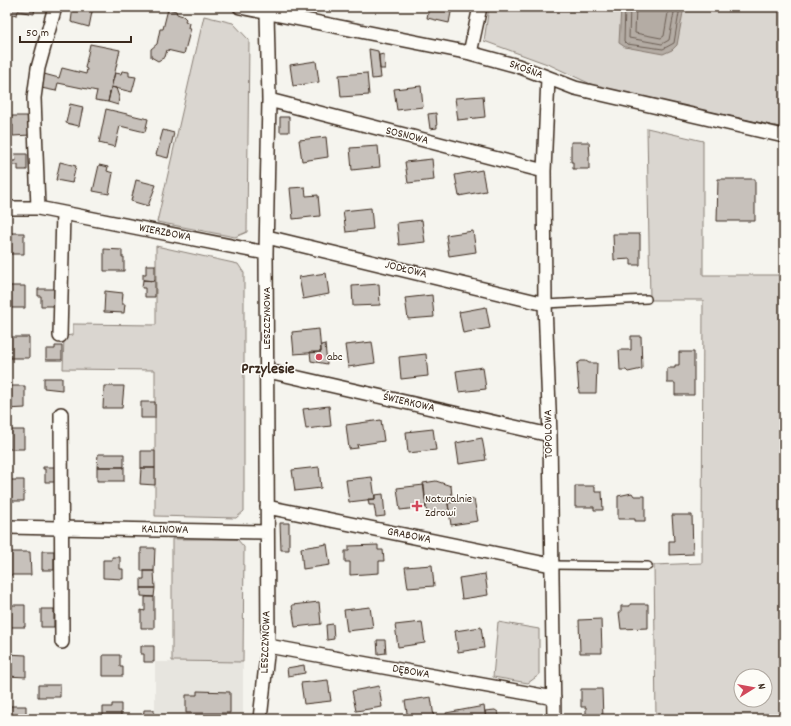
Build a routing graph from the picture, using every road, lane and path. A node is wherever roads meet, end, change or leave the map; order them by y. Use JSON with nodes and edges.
{"nodes":[{"id":1,"x":55,"y":7,"type":"edge"},
{"id":2,"x":240,"y":7,"type":"edge"},
{"id":3,"x":480,"y":7,"type":"edge"},
{"id":4,"x":268,"y":10,"type":"edge"},
{"id":5,"x":470,"y":53,"type":"junction"},
{"id":6,"x":548,"y":78,"type":"junction"},
{"id":7,"x":269,"y":100,"type":"junction"},
{"id":8,"x":784,"y":136,"type":"edge"},
{"id":9,"x":544,"y":171,"type":"junction"},
{"id":10,"x":7,"y":208,"type":"edge"},
{"id":11,"x":38,"y":208,"type":"junction"},
{"id":12,"x":64,"y":213,"type":"junction"},
{"id":13,"x":267,"y":237,"type":"junction"},
{"id":14,"x":266,"y":252,"type":"junction"},
{"id":15,"x":647,"y":299,"type":"dead end"},
{"id":16,"x":545,"y":304,"type":"junction"},
{"id":17,"x":60,"y":336,"type":"dead end"},
{"id":18,"x":268,"y":371,"type":"junction"},
{"id":19,"x":61,"y":414,"type":"dead end"},
{"id":20,"x":550,"y":435,"type":"junction"},
{"id":21,"x":267,"y":507,"type":"junction"},
{"id":22,"x":7,"y":527,"type":"edge"},
{"id":23,"x":62,"y":527,"type":"junction"},
{"id":24,"x":267,"y":532,"type":"junction"},
{"id":25,"x":551,"y":565,"type":"junction"},
{"id":26,"x":648,"y":566,"type":"dead end"},
{"id":27,"x":62,"y":642,"type":"dead end"},
{"id":28,"x":268,"y":646,"type":"junction"},
{"id":29,"x":554,"y":698,"type":"junction"},
{"id":30,"x":260,"y":719,"type":"edge"},
{"id":31,"x":554,"y":719,"type":"edge"}],
"edges":[{"from":1,"to":11,"type":"street"},
{"from":2,"to":4,"type":"street","name":"SKOŚNA"},
{"from":3,"to":5,"type":"street"},
{"from":4,"to":5,"type":"street","name":"SKOŚNA"},
{"from":4,"to":7,"type":"street","name":"LESZCZYNOWA"},
{"from":5,"to":6,"type":"street","name":"SKOŚNA"},
{"from":6,"to":8,"type":"street","name":"SKOŚNA"},
{"from":6,"to":9,"type":"street","name":"TOPOLOWA"},
{"from":7,"to":9,"type":"street","name":"SOSNOWA"},
{"from":7,"to":13,"type":"street","name":"LESZCZYNOWA"},
{"from":9,"to":16,"type":"street","name":"TOPOLOWA"},
{"from":10,"to":11,"type":"street","name":"WIERZBOWA"},
{"from":11,"to":12,"type":"street","name":"WIERZBOWA"},
{"from":12,"to":14,"type":"street","name":"WIERZBOWA"},
{"from":12,"to":17,"type":"street"},
{"from":13,"to":14,"type":"street","name":"LESZCZYNOWA"},
{"from":13,"to":16,"type":"street","name":"JODŁOWA"},
{"from":14,"to":18,"type":"street","name":"LESZCZYNOWA"},
{"from":15,"to":16,"type":"lane"},
{"from":16,"to":20,"type":"street","name":"TOPOLOWA"},
{"from":18,"to":20,"type":"street","name":"ŚWIERKOWA"},
{"from":18,"to":21,"type":"street","name":"LESZCZYNOWA"},
{"from":19,"to":23,"type":"street"},
{"from":20,"to":25,"type":"street","name":"TOPOLOWA"},
{"from":21,"to":24,"type":"street","name":"LESZCZYNOWA"},
{"from":21,"to":25,"type":"street","name":"GRABOWA"},
{"from":22,"to":23,"type":"street","name":"KALINOWA"},
{"from":23,"to":24,"type":"street","name":"KALINOWA"},
{"from":23,"to":27,"type":"street"},
{"from":24,"to":28,"type":"street","name":"LESZCZYNOWA"},
{"from":25,"to":26,"type":"lane"},
{"from":25,"to":29,"type":"street","name":"TOPOLOWA"},
{"from":28,"to":29,"type":"street","name":"DĘBOWA"},
{"from":28,"to":30,"type":"street","name":"LESZCZYNOWA"},
{"from":29,"to":31,"type":"street","name":"TOPOLOWA"}]}
